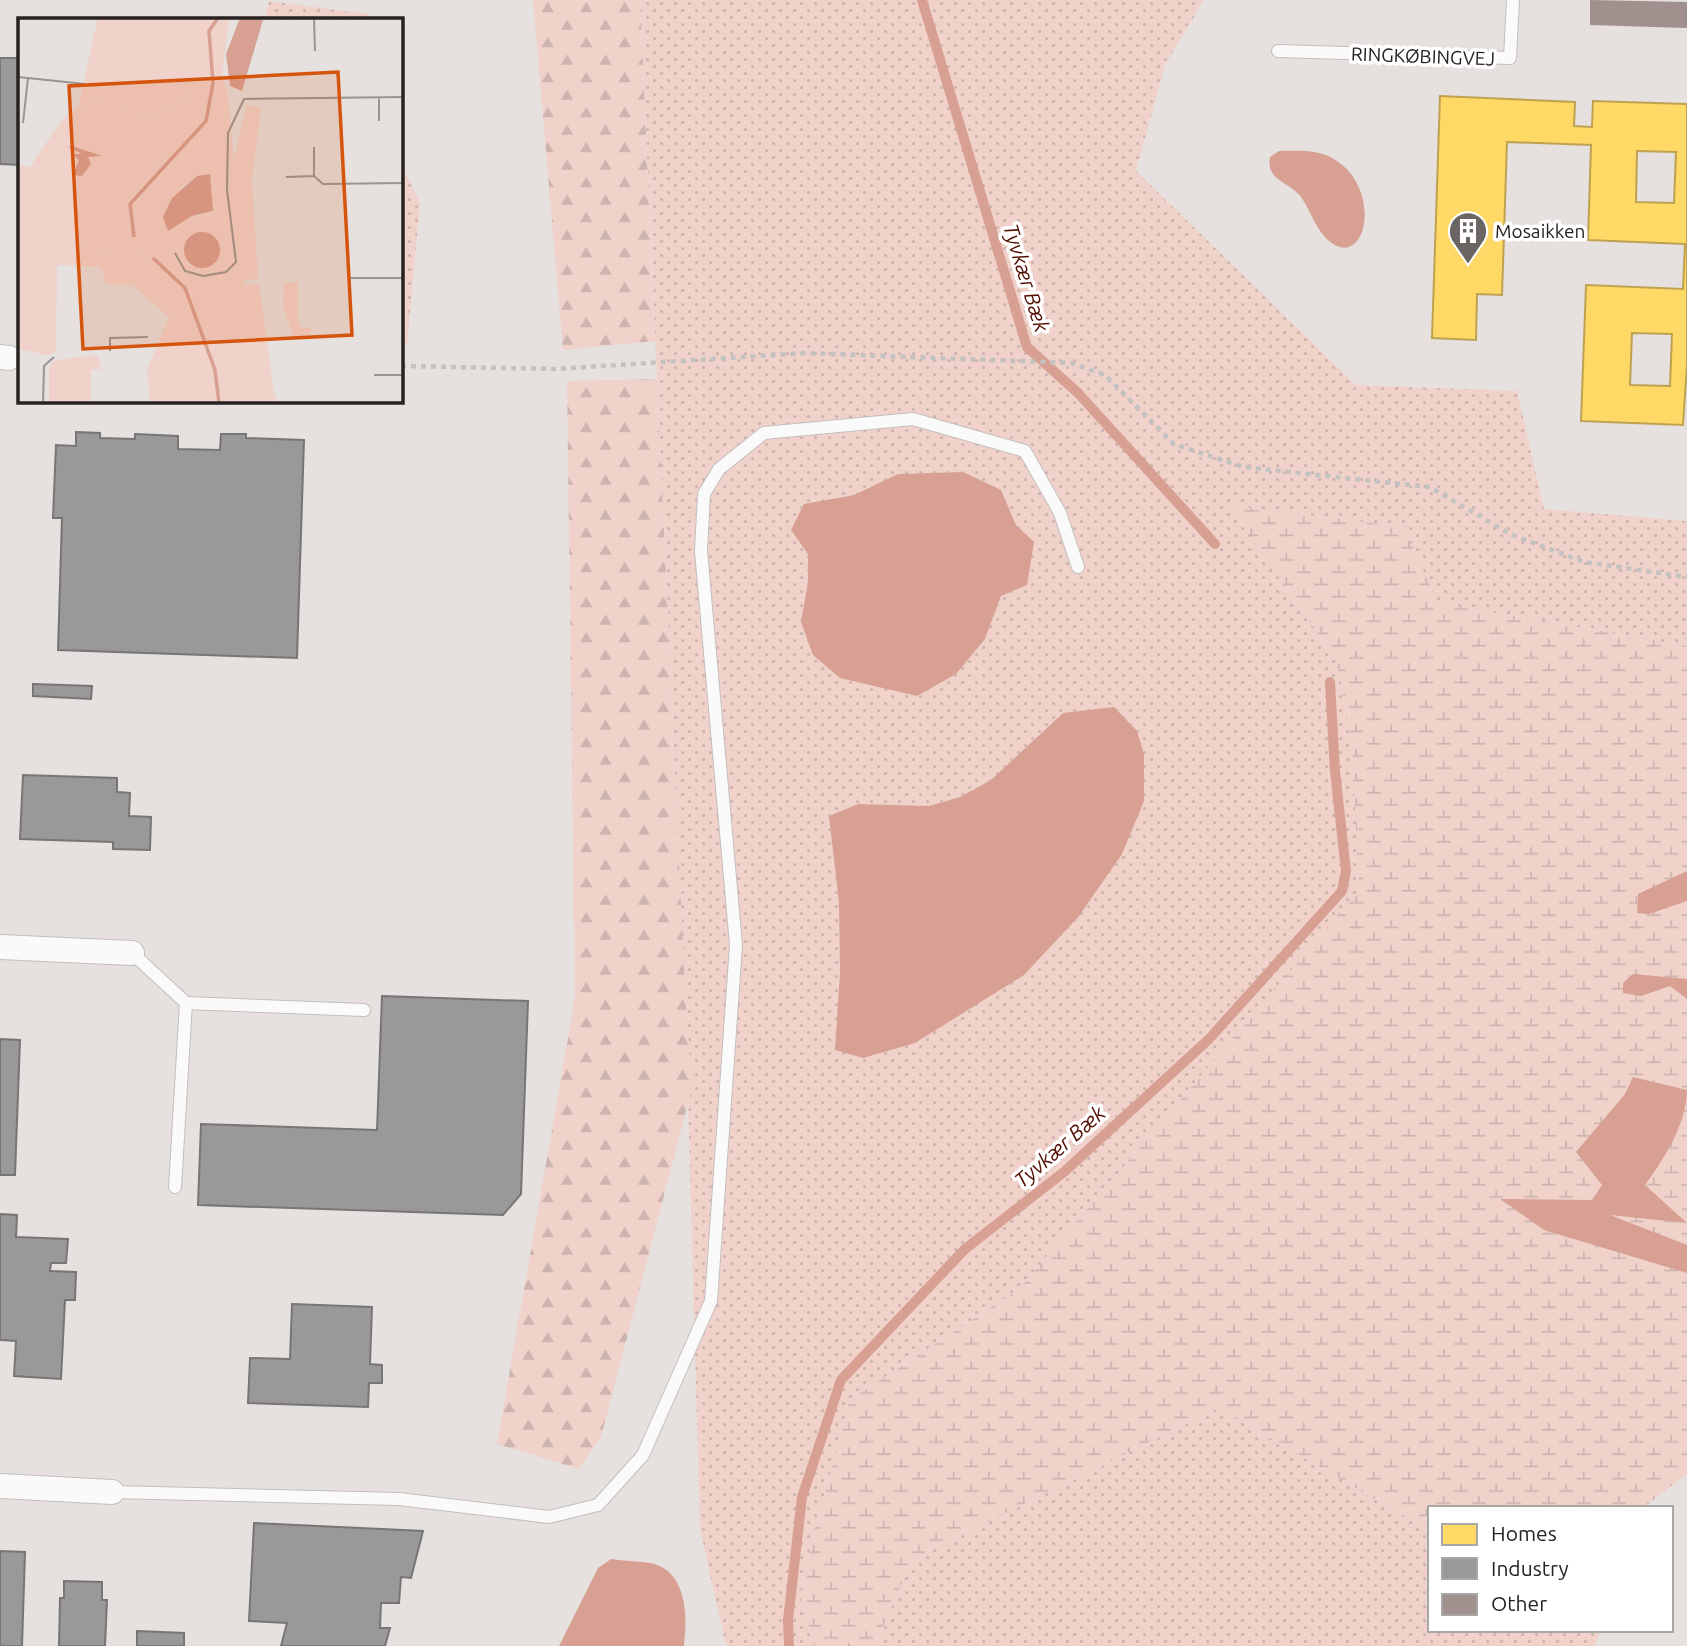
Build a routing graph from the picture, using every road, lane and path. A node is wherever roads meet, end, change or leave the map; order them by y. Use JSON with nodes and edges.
{"nodes":[{"id":1,"x":1513,"y":0,"type":"edge"},
{"id":2,"x":1278,"y":51,"type":"dead end"},
{"id":3,"x":402,"y":366,"type":"edge"},
{"id":4,"x":1078,"y":567,"type":"dead end"},
{"id":5,"x":1687,"y":577,"type":"edge"},
{"id":6,"x":0,"y":947,"type":"edge"},
{"id":7,"x":132,"y":953,"type":"joint"},
{"id":8,"x":186,"y":1003,"type":"junction"},
{"id":9,"x":364,"y":1010,"type":"dead end"},
{"id":10,"x":175,"y":1187,"type":"dead end"},
{"id":11,"x":0,"y":1486,"type":"edge"},
{"id":12,"x":112,"y":1492,"type":"joint"}],
"edges":[{"from":1,"to":2,"type":"lane","name":"RINGKØBINGVEJ"},
{"from":3,"to":5,"type":"path"},
{"from":4,"to":12,"type":"lane"},
{"from":6,"to":7,"type":"street"},
{"from":7,"to":8,"type":"lane"},
{"from":8,"to":9,"type":"lane"},
{"from":8,"to":10,"type":"lane"},
{"from":11,"to":12,"type":"street"}]}
